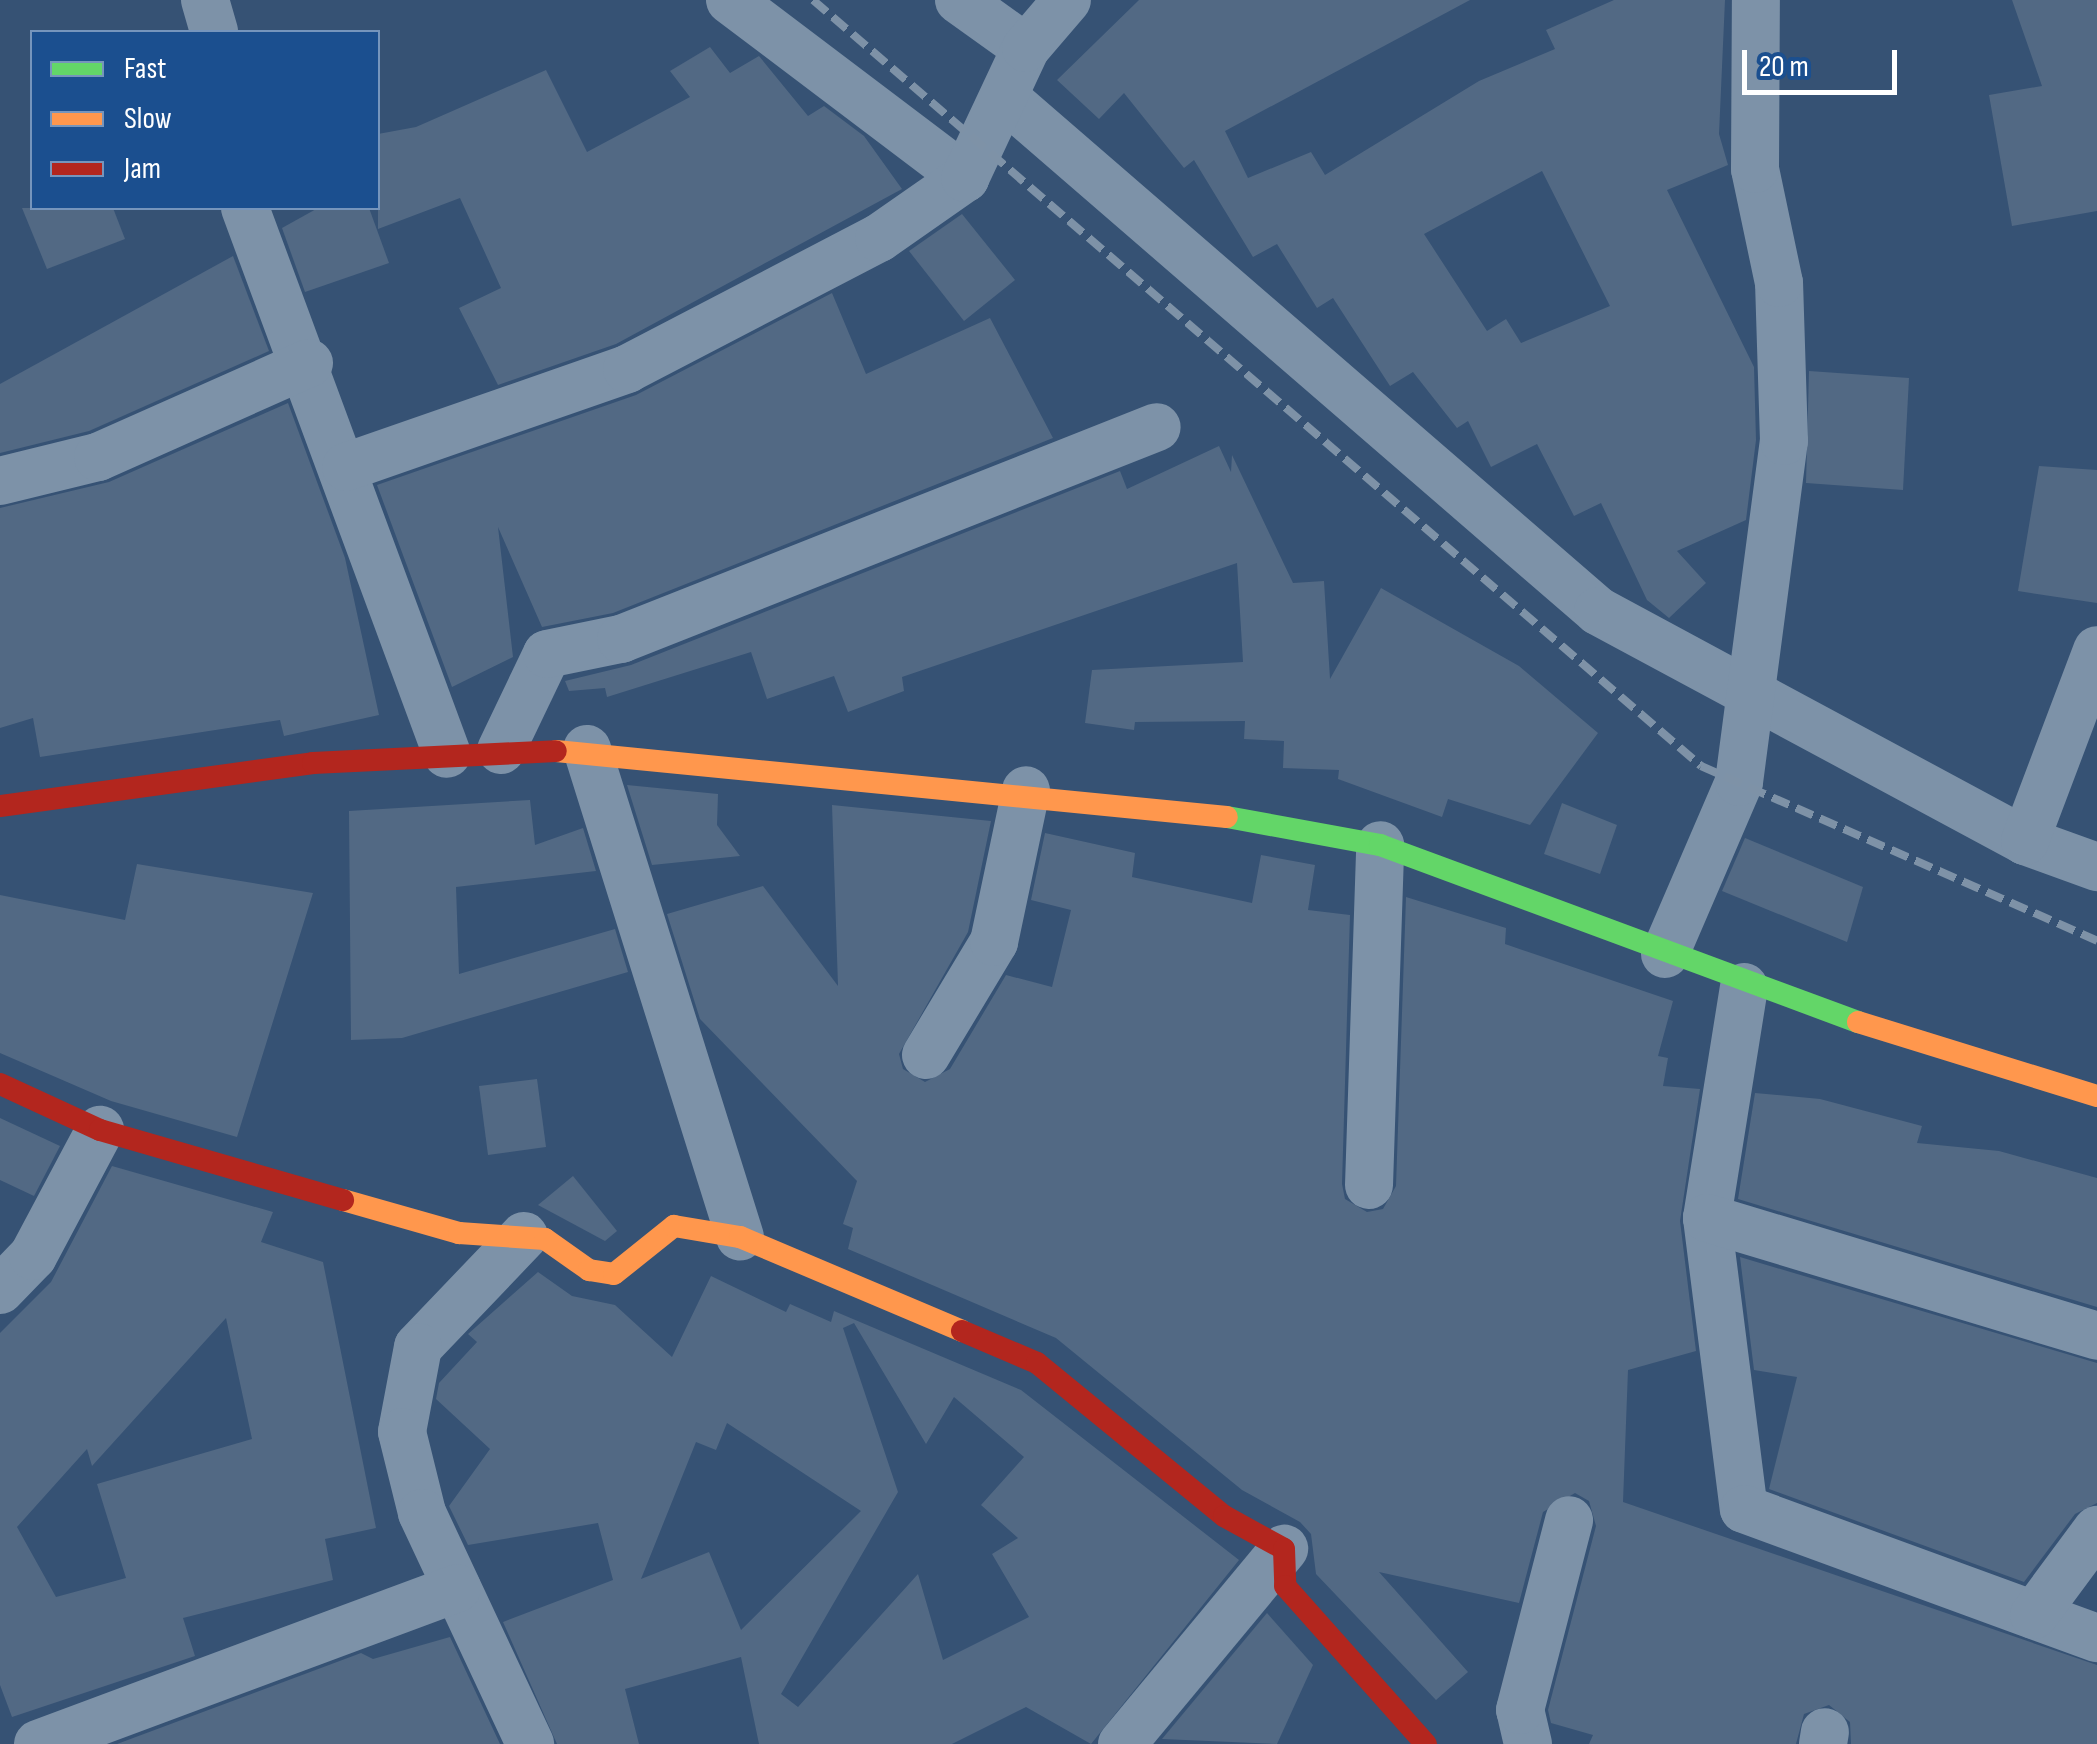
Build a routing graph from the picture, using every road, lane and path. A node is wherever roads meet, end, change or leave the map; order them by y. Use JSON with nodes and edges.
{"nodes":[{"id":1,"x":205,"y":0,"type":"edge"},
{"id":2,"x":233,"y":0,"type":"edge"},
{"id":3,"x":730,"y":0,"type":"edge"},
{"id":4,"x":959,"y":0,"type":"edge"},
{"id":5,"x":1068,"y":0,"type":"edge"},
{"id":6,"x":1756,"y":0,"type":"edge"},
{"id":7,"x":213,"y":30,"type":"edge"},
{"id":8,"x":226,"y":30,"type":"edge"},
{"id":9,"x":1026,"y":48,"type":"junction"},
{"id":10,"x":1005,"y":98,"type":"junction"},
{"id":11,"x":965,"y":178,"type":"junction"},
{"id":12,"x":246,"y":210,"type":"edge"},
{"id":13,"x":309,"y":363,"type":"junction"},
{"id":14,"x":1157,"y":427,"type":"dead end"},
{"id":15,"x":346,"y":467,"type":"junction"},
{"id":16,"x":0,"y":481,"type":"edge"},
{"id":17,"x":2094,"y":664,"type":"edge"},
{"id":18,"x":1750,"y":700,"type":"junction"},
{"id":19,"x":587,"y":749,"type":"junction"},
{"id":20,"x":501,"y":750,"type":"junction"},
{"id":21,"x":447,"y":754,"type":"junction"},
{"id":22,"x":1026,"y":790,"type":"junction"},
{"id":23,"x":0,"y":806,"type":"edge"},
{"id":24,"x":2025,"y":842,"type":"junction"},
{"id":25,"x":1380,"y":845,"type":"junction"},
{"id":26,"x":2097,"y":867,"type":"edge"},
{"id":27,"x":1665,"y":954,"type":"junction"},
{"id":28,"x":1744,"y":987,"type":"junction"},
{"id":29,"x":926,"y":1055,"type":"dead end"},
{"id":30,"x":0,"y":1084,"type":"edge"},
{"id":31,"x":2097,"y":1096,"type":"edge"},
{"id":32,"x":100,"y":1130,"type":"junction"},
{"id":33,"x":1369,"y":1185,"type":"dead end"},
{"id":34,"x":1708,"y":1218,"type":"junction"},
{"id":35,"x":524,"y":1236,"type":"junction"},
{"id":36,"x":740,"y":1237,"type":"junction"},
{"id":37,"x":0,"y":1290,"type":"edge"},
{"id":38,"x":2097,"y":1336,"type":"edge"},
{"id":39,"x":1569,"y":1520,"type":"dead end"},
{"id":40,"x":2097,"y":1530,"type":"edge"},
{"id":41,"x":1284,"y":1549,"type":"junction"},
{"id":42,"x":457,"y":1588,"type":"junction"},
{"id":43,"x":2034,"y":1615,"type":"junction"},
{"id":44,"x":2097,"y":1638,"type":"edge"},
{"id":45,"x":38,"y":1744,"type":"edge"},
{"id":46,"x":530,"y":1744,"type":"edge"},
{"id":47,"x":1122,"y":1744,"type":"edge"},
{"id":48,"x":1426,"y":1744,"type":"edge"},
{"id":49,"x":1528,"y":1744,"type":"edge"}],
"edges":[{"from":1,"to":7,"type":"street"},
{"from":2,"to":8,"type":"street"},
{"from":3,"to":11,"type":"street"},
{"from":4,"to":9,"type":"street"},
{"from":5,"to":9,"type":"street"},
{"from":6,"to":18,"type":"street"},
{"from":9,"to":10,"type":"street"},
{"from":10,"to":11,"type":"street"},
{"from":10,"to":18,"type":"street"},
{"from":11,"to":15,"type":"street"},
{"from":12,"to":13,"type":"street"},
{"from":13,"to":15,"type":"street"},
{"from":13,"to":16,"type":"street"},
{"from":14,"to":20,"type":"street"},
{"from":15,"to":21,"type":"street"},
{"from":17,"to":24,"type":"street"},
{"from":18,"to":24,"type":"street"},
{"from":18,"to":27,"type":"street"},
{"from":19,"to":20,"type":"street"},
{"from":19,"to":22,"type":"street"},
{"from":19,"to":36,"type":"street"},
{"from":20,"to":21,"type":"street"},
{"from":21,"to":23,"type":"street"},
{"from":22,"to":25,"type":"street"},
{"from":22,"to":29,"type":"street"},
{"from":24,"to":26,"type":"street"},
{"from":25,"to":27,"type":"street"},
{"from":25,"to":33,"type":"street"},
{"from":27,"to":28,"type":"street"},
{"from":28,"to":31,"type":"street"},
{"from":28,"to":34,"type":"street"},
{"from":30,"to":32,"type":"street"},
{"from":32,"to":35,"type":"street"},
{"from":32,"to":37,"type":"street"},
{"from":34,"to":38,"type":"street"},
{"from":34,"to":43,"type":"street"},
{"from":35,"to":36,"type":"street"},
{"from":35,"to":42,"type":"street"},
{"from":36,"to":41,"type":"street"},
{"from":39,"to":49,"type":"street"},
{"from":40,"to":43,"type":"street"},
{"from":41,"to":47,"type":"street"},
{"from":41,"to":48,"type":"street"},
{"from":42,"to":45,"type":"street"},
{"from":42,"to":46,"type":"street"},
{"from":43,"to":44,"type":"street"}]}
